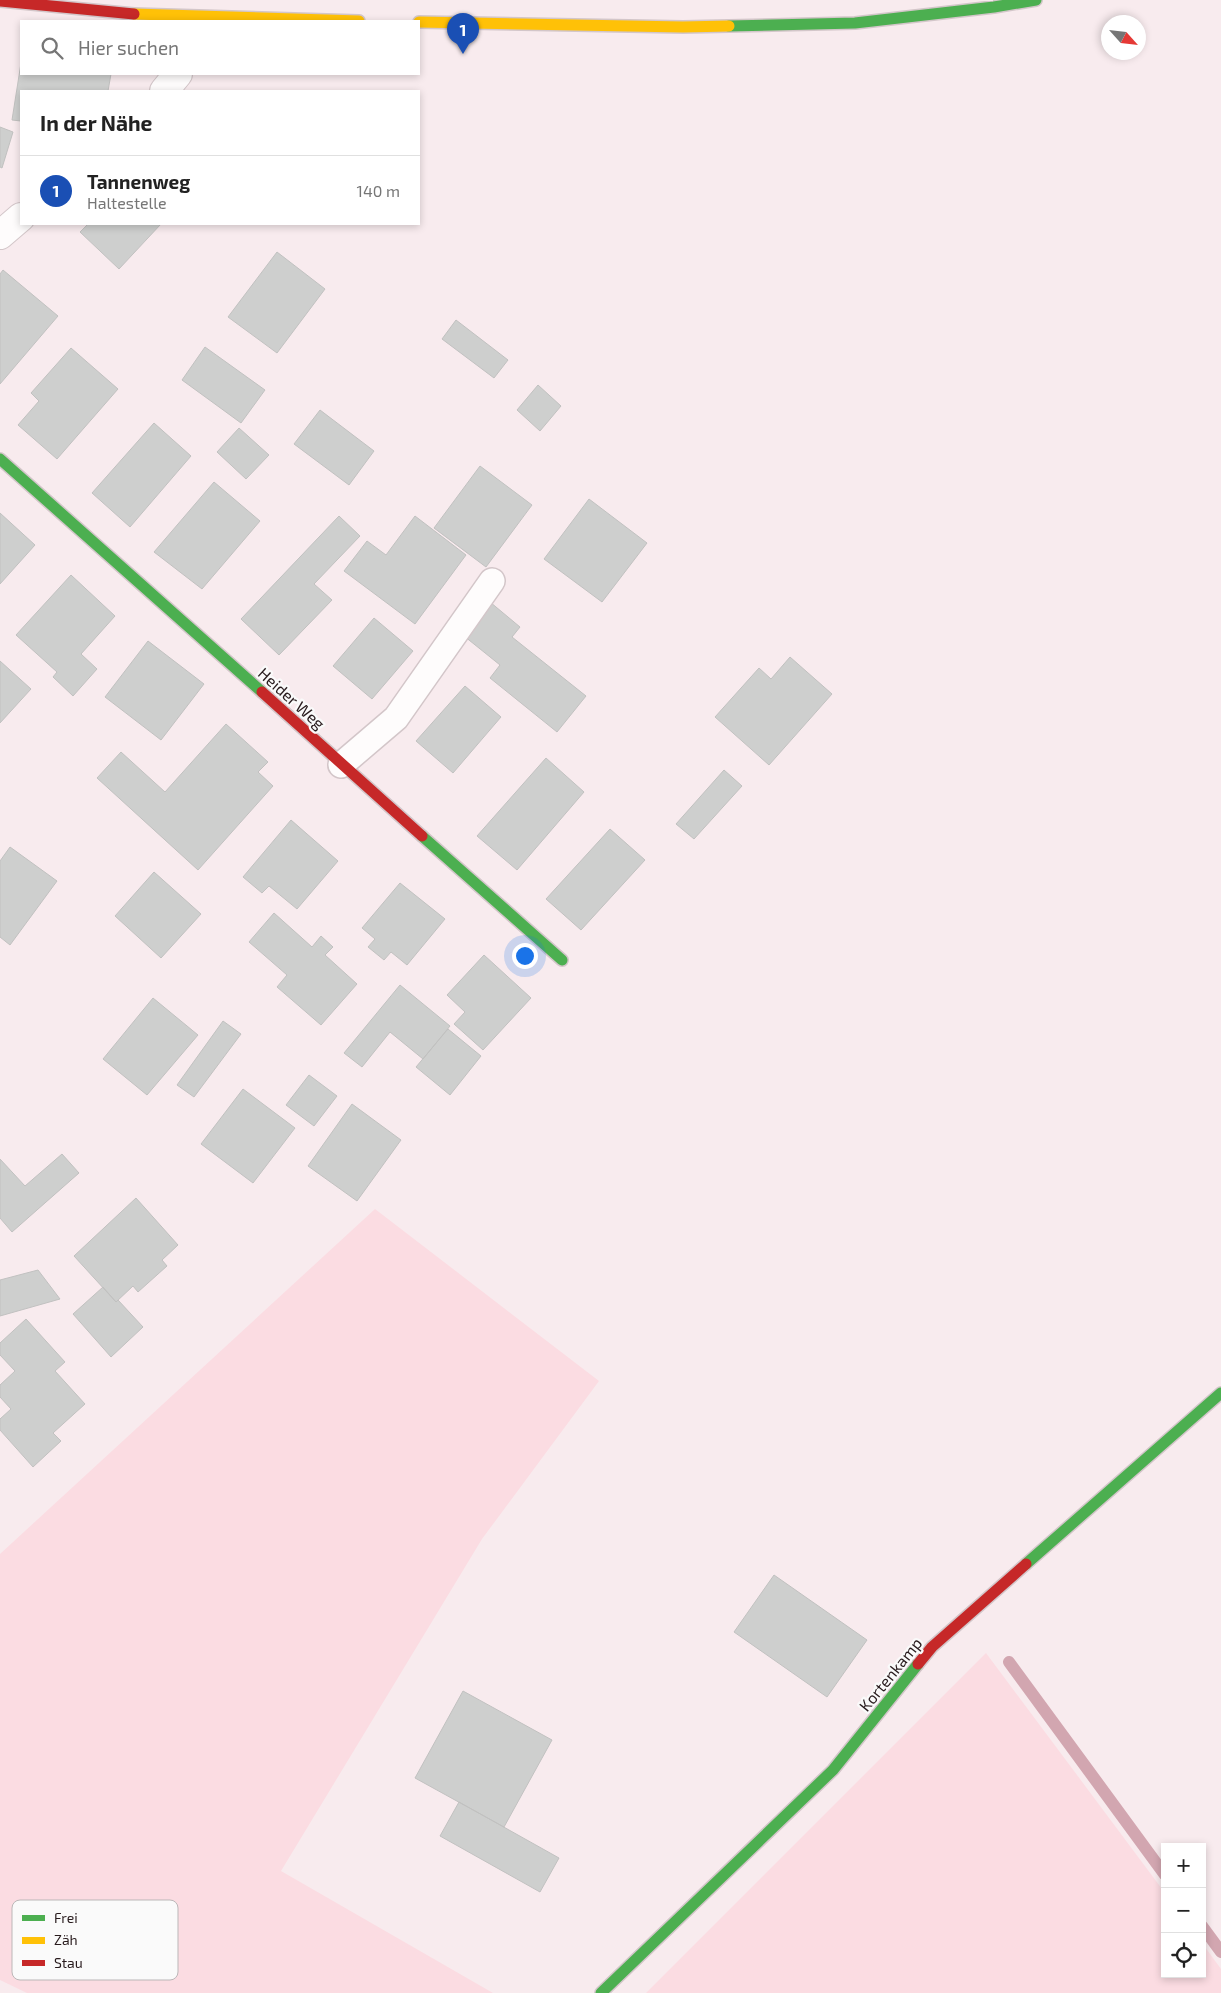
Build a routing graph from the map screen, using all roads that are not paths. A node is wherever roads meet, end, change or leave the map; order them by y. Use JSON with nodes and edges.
{"nodes":[{"id":1,"x":1036,"y":0,"type":"edge"},
{"id":2,"x":0,"y":1,"type":"edge"},
{"id":3,"x":197,"y":20,"type":"edge"},
{"id":4,"x":420,"y":22,"type":"edge"},
{"id":5,"x":177,"y":75,"type":"edge"},
{"id":6,"x":165,"y":90,"type":"edge"},
{"id":7,"x":20,"y":218,"type":"edge"},
{"id":8,"x":0,"y":235,"type":"edge"},
{"id":9,"x":0,"y":459,"type":"edge"},
{"id":10,"x":492,"y":581,"type":"dead end"},
{"id":11,"x":341,"y":765,"type":"junction"},
{"id":12,"x":562,"y":960,"type":"dead end"},
{"id":13,"x":1221,"y":1393,"type":"edge"},
{"id":14,"x":600,"y":1993,"type":"edge"}],
"edges":[{"from":1,"to":4,"type":"street"},
{"from":2,"to":3,"type":"street"},
{"from":5,"to":6,"type":"street"},
{"from":7,"to":8,"type":"street"},
{"from":9,"to":11,"type":"street","name":"Heider Weg"},
{"from":10,"to":11,"type":"lane"},
{"from":11,"to":12,"type":"street","name":"Heider Weg"},
{"from":13,"to":14,"type":"street","name":"Kortenkamp"}]}
